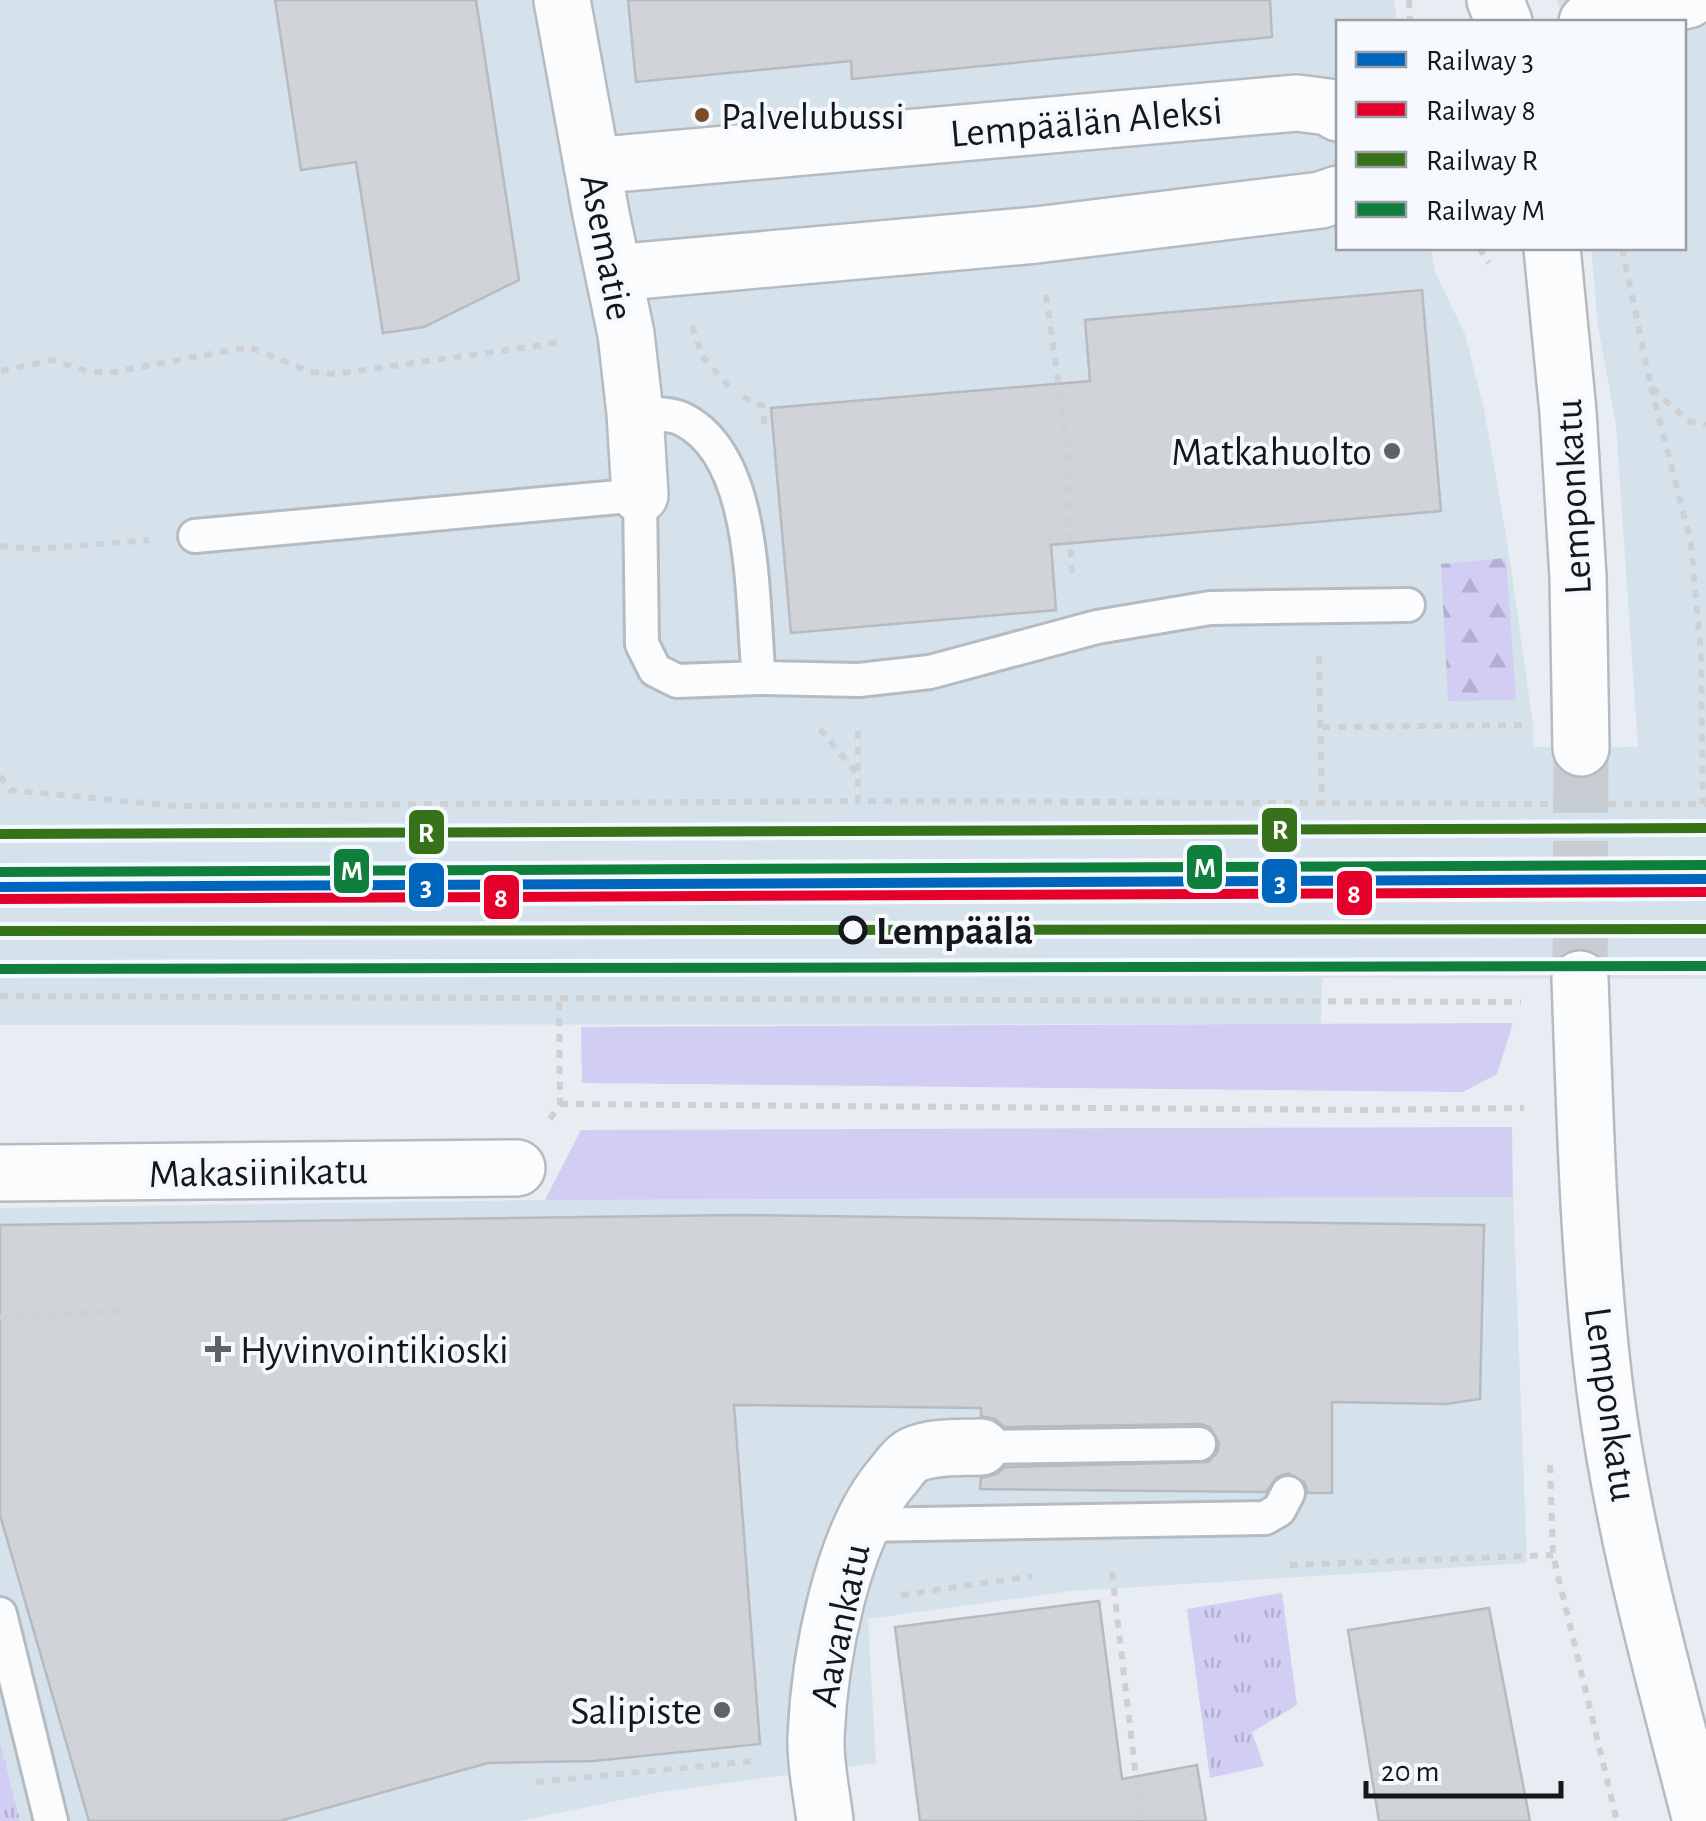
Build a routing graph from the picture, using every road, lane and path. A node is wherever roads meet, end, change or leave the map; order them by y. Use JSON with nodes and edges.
{"nodes":[{"id":1,"x":562,"y":0,"type":"edge"},
{"id":2,"x":1688,"y":0,"type":"edge"},
{"id":3,"x":1596,"y":20,"type":"edge"},
{"id":4,"x":1336,"y":112,"type":"edge"},
{"id":5,"x":592,"y":166,"type":"junction"},
{"id":6,"x":1336,"y":195,"type":"edge"},
{"id":7,"x":1552,"y":250,"type":"edge"},
{"id":8,"x":1622,"y":250,"type":"edge"},
{"id":9,"x":614,"y":274,"type":"junction"},
{"id":10,"x":1046,"y":294,"type":"dead end"},
{"id":11,"x":626,"y":334,"type":"junction"},
{"id":12,"x":0,"y":372,"type":"edge"},
{"id":13,"x":1651,"y":387,"type":"junction"},
{"id":14,"x":636,"y":412,"type":"junction"},
{"id":15,"x":1706,"y":426,"type":"edge"},
{"id":16,"x":640,"y":496,"type":"junction"},
{"id":17,"x":195,"y":536,"type":"joint"},
{"id":18,"x":0,"y":546,"type":"edge"},
{"id":19,"x":1408,"y":605,"type":"dead end"},
{"id":20,"x":1313,"y":608,"type":"junction"},
{"id":21,"x":1078,"y":632,"type":"junction"},
{"id":22,"x":759,"y":678,"type":"junction"},
{"id":23,"x":859,"y":680,"type":"junction"},
{"id":24,"x":1322,"y":727,"type":"junction"},
{"id":25,"x":1557,"y":736,"type":"joint"},
{"id":26,"x":0,"y":776,"type":"edge"},
{"id":27,"x":858,"y":801,"type":"junction"},
{"id":28,"x":1322,"y":804,"type":"junction"},
{"id":29,"x":1570,"y":804,"type":"dead end"},
{"id":30,"x":1608,"y":804,"type":"dead end"},
{"id":31,"x":1704,"y":804,"type":"edge"},
{"id":32,"x":1556,"y":991,"type":"joint"},
{"id":33,"x":0,"y":996,"type":"edge"},
{"id":34,"x":559,"y":998,"type":"junction"},
{"id":35,"x":1531,"y":1108,"type":"dead end"},
{"id":36,"x":517,"y":1168,"type":"dead end"},
{"id":37,"x":0,"y":1173,"type":"edge"},
{"id":38,"x":118,"y":1311,"type":"dead end"},
{"id":39,"x":0,"y":1318,"type":"edge"},
{"id":40,"x":1199,"y":1444,"type":"dead end"},
{"id":41,"x":981,"y":1447,"type":"joint"},
{"id":42,"x":1288,"y":1492,"type":"dead end"},
{"id":43,"x":860,"y":1526,"type":"junction"},
{"id":44,"x":1112,"y":1572,"type":"dead end"},
{"id":45,"x":0,"y":1614,"type":"edge"},
{"id":46,"x":759,"y":1760,"type":"dead end"},
{"id":47,"x":536,"y":1782,"type":"dead end"},
{"id":48,"x":51,"y":1821,"type":"edge"},
{"id":49,"x":826,"y":1821,"type":"edge"},
{"id":50,"x":1141,"y":1821,"type":"edge"},
{"id":51,"x":1701,"y":1821,"type":"edge"}],
"edges":[{"from":1,"to":5,"type":"street","name":"Asematie"},
{"from":2,"to":3,"type":"street"},
{"from":4,"to":5,"type":"street","name":"Lempäälän Aleksi"},
{"from":5,"to":9,"type":"street","name":"Asematie"},
{"from":6,"to":9,"type":"street"},
{"from":7,"to":25,"type":"street","name":"Lemponkatu"},
{"from":8,"to":13,"type":"path"},
{"from":9,"to":11,"type":"street","name":"Asematie"},
{"from":10,"to":21,"type":"path"},
{"from":11,"to":12,"type":"path"},
{"from":11,"to":14,"type":"street","name":"Asematie"},
{"from":13,"to":15,"type":"path"},
{"from":13,"to":31,"type":"path"},
{"from":14,"to":16,"type":"street","name":"Asematie"},
{"from":14,"to":22,"type":"lane"},
{"from":16,"to":17,"type":"lane"},
{"from":16,"to":22,"type":"lane"},
{"from":17,"to":18,"type":"path"},
{"from":19,"to":20,"type":"lane"},
{"from":20,"to":21,"type":"lane"},
{"from":20,"to":24,"type":"path"},
{"from":21,"to":23,"type":"lane"},
{"from":22,"to":23,"type":"lane"},
{"from":23,"to":27,"type":"path"},
{"from":24,"to":25,"type":"path"},
{"from":24,"to":28,"type":"path"},
{"from":26,"to":27,"type":"path"},
{"from":27,"to":28,"type":"path"},
{"from":28,"to":29,"type":"path"},
{"from":30,"to":31,"type":"path"},
{"from":32,"to":34,"type":"path"},
{"from":32,"to":51,"type":"street","name":"Lemponkatu"},
{"from":33,"to":34,"type":"path"},
{"from":34,"to":35,"type":"path"},
{"from":36,"to":37,"type":"street","name":"Makasiinikatu"},
{"from":38,"to":39,"type":"path"},
{"from":40,"to":41,"type":"lane"},
{"from":41,"to":43,"type":"street","name":"Aavankatu"},
{"from":42,"to":43,"type":"lane"},
{"from":43,"to":49,"type":"street","name":"Aavankatu"},
{"from":44,"to":50,"type":"path"},
{"from":45,"to":48,"type":"lane"},
{"from":46,"to":47,"type":"path"}]}
